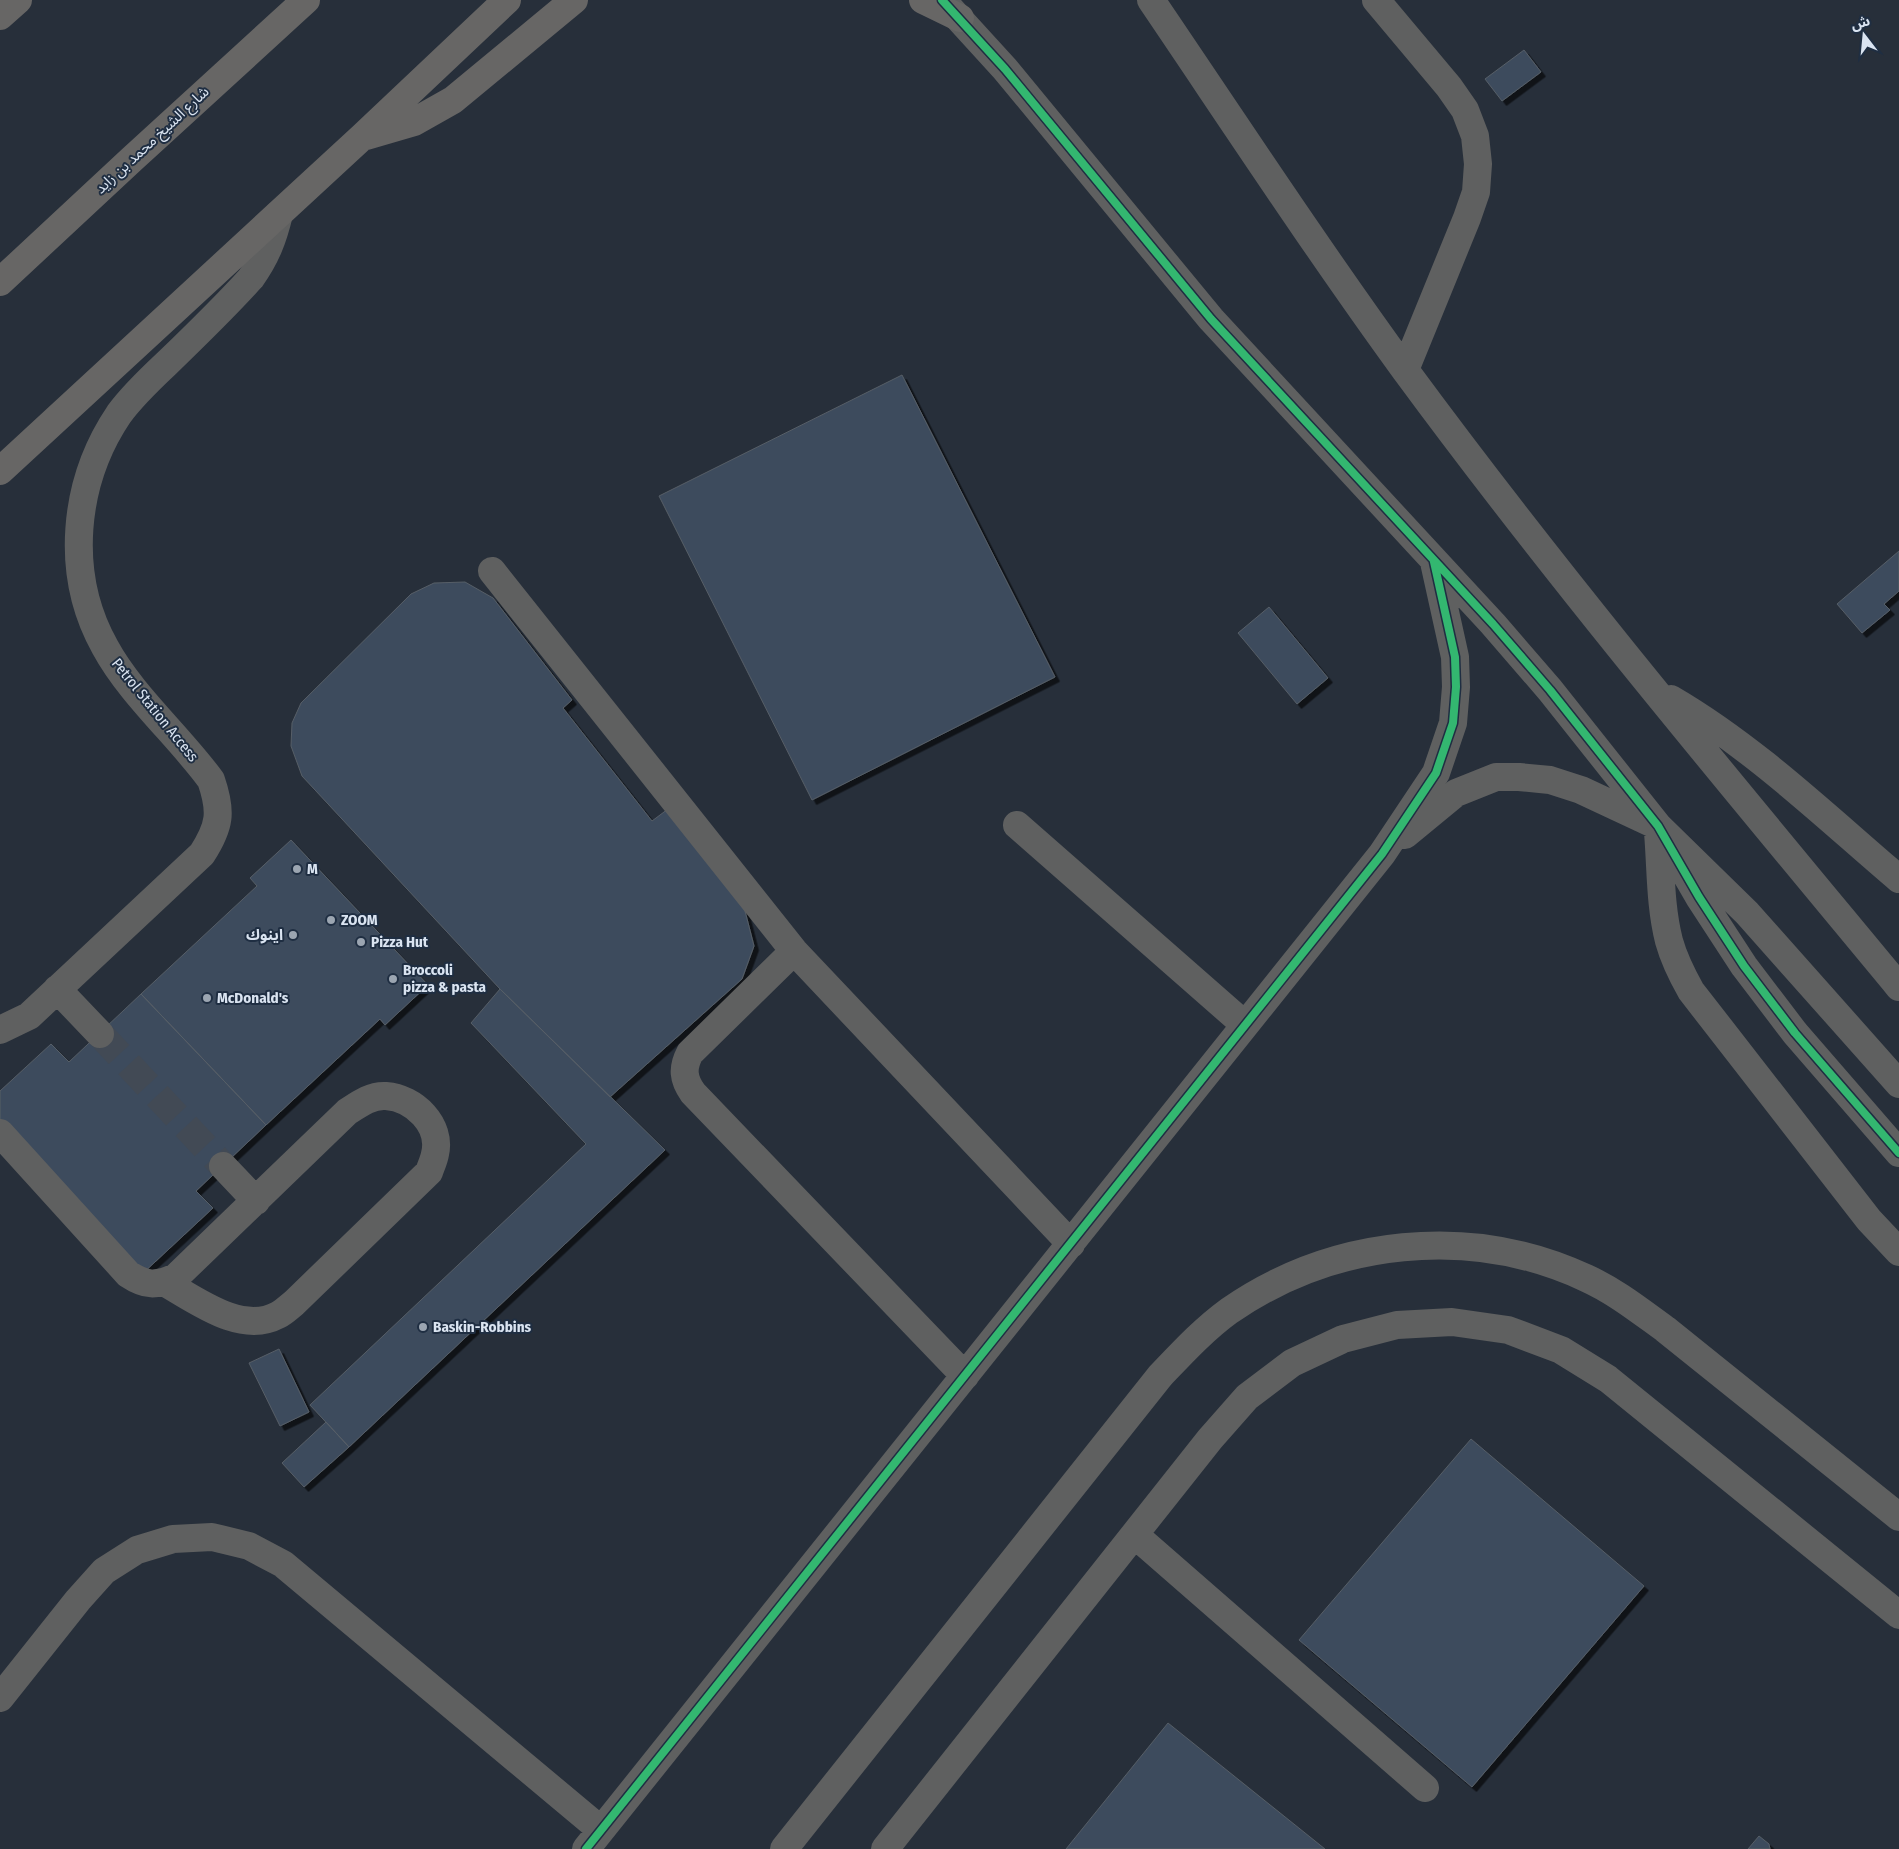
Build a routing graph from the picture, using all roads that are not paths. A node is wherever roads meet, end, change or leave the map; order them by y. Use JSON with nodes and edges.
{"nodes":[{"id":1,"x":18,"y":0,"type":"edge"},
{"id":2,"x":306,"y":0,"type":"edge"},
{"id":3,"x":508,"y":0,"type":"edge"},
{"id":4,"x":574,"y":0,"type":"edge"},
{"id":5,"x":923,"y":0,"type":"edge"},
{"id":6,"x":1151,"y":0,"type":"edge"},
{"id":7,"x":1376,"y":0,"type":"edge"},
{"id":8,"x":951,"y":9,"type":"edge"},
{"id":9,"x":0,"y":16,"type":"edge"},
{"id":10,"x":362,"y":137,"type":"junction"},
{"id":11,"x":279,"y":214,"type":"junction"},
{"id":12,"x":0,"y":282,"type":"edge"},
{"id":13,"x":1405,"y":370,"type":"junction"},
{"id":14,"x":0,"y":471,"type":"edge"},
{"id":15,"x":1434,"y":562,"type":"junction"},
{"id":16,"x":492,"y":571,"type":"dead end"},
{"id":17,"x":1652,"y":688,"type":"junction"},
{"id":18,"x":1017,"y":825,"type":"dead end"},
{"id":19,"x":1658,"y":826,"type":"junction"},
{"id":20,"x":1382,"y":854,"type":"junction"},
{"id":21,"x":1899,"y":879,"type":"edge"},
{"id":22,"x":794,"y":951,"type":"junction"},
{"id":23,"x":1899,"y":987,"type":"edge"},
{"id":24,"x":57,"y":989,"type":"junction"},
{"id":25,"x":1245,"y":1025,"type":"junction"},
{"id":26,"x":0,"y":1030,"type":"edge"},
{"id":27,"x":100,"y":1034,"type":"tunnel mouth"},
{"id":28,"x":1899,"y":1084,"type":"edge"},
{"id":29,"x":0,"y":1133,"type":"edge"},
{"id":30,"x":1899,"y":1153,"type":"edge"},
{"id":31,"x":223,"y":1166,"type":"tunnel mouth"},
{"id":32,"x":256,"y":1201,"type":"junction"},
{"id":33,"x":1071,"y":1244,"type":"junction"},
{"id":34,"x":1899,"y":1252,"type":"edge"},
{"id":35,"x":164,"y":1282,"type":"junction"},
{"id":36,"x":966,"y":1376,"type":"junction"},
{"id":37,"x":1899,"y":1517,"type":"edge"},
{"id":38,"x":1135,"y":1535,"type":"junction"},
{"id":39,"x":1896,"y":1615,"type":"edge"},
{"id":40,"x":0,"y":1698,"type":"edge"},
{"id":41,"x":1425,"y":1788,"type":"dead end"},
{"id":42,"x":594,"y":1839,"type":"edge"},
{"id":43,"x":784,"y":1849,"type":"edge"},
{"id":44,"x":885,"y":1849,"type":"edge"}],
"edges":[{"from":1,"to":9,"type":"highway"},
{"from":2,"to":12,"type":"highway","name":"شارع الشيخ محمد بن زايد"},
{"from":3,"to":10,"type":"highway"},
{"from":4,"to":10,"type":"highway"},
{"from":5,"to":8,"type":"highway"},
{"from":6,"to":13,"type":"street"},
{"from":7,"to":13,"type":"street"},
{"from":8,"to":15,"type":"street"},
{"from":10,"to":11,"type":"highway"},
{"from":11,"to":14,"type":"highway"},
{"from":11,"to":24,"type":"street","name":"Petrol Station Access"},
{"from":13,"to":17,"type":"street"},
{"from":15,"to":19,"type":"street"},
{"from":15,"to":20,"type":"street"},
{"from":16,"to":22,"type":"street"},
{"from":17,"to":21,"type":"street"},
{"from":17,"to":23,"type":"street"},
{"from":18,"to":25,"type":"street"},
{"from":19,"to":20,"type":"street"},
{"from":19,"to":28,"type":"street"},
{"from":19,"to":30,"type":"street"},
{"from":19,"to":34,"type":"street"},
{"from":20,"to":25,"type":"street"},
{"from":22,"to":33,"type":"street"},
{"from":22,"to":36,"type":"street"},
{"from":24,"to":26,"type":"street","name":"Petrol Station Access"},
{"from":24,"to":27,"type":"street"},
{"from":25,"to":33,"type":"street"},
{"from":29,"to":35,"type":"street"},
{"from":31,"to":32,"type":"street"},
{"from":32,"to":35,"type":"street"},
{"from":32,"to":35,"type":"street"},
{"from":33,"to":36,"type":"street"},
{"from":36,"to":42,"type":"street"},
{"from":37,"to":43,"type":"street"},
{"from":38,"to":39,"type":"street"},
{"from":38,"to":41,"type":"street"},
{"from":38,"to":44,"type":"street"},
{"from":40,"to":42,"type":"street"}]}
